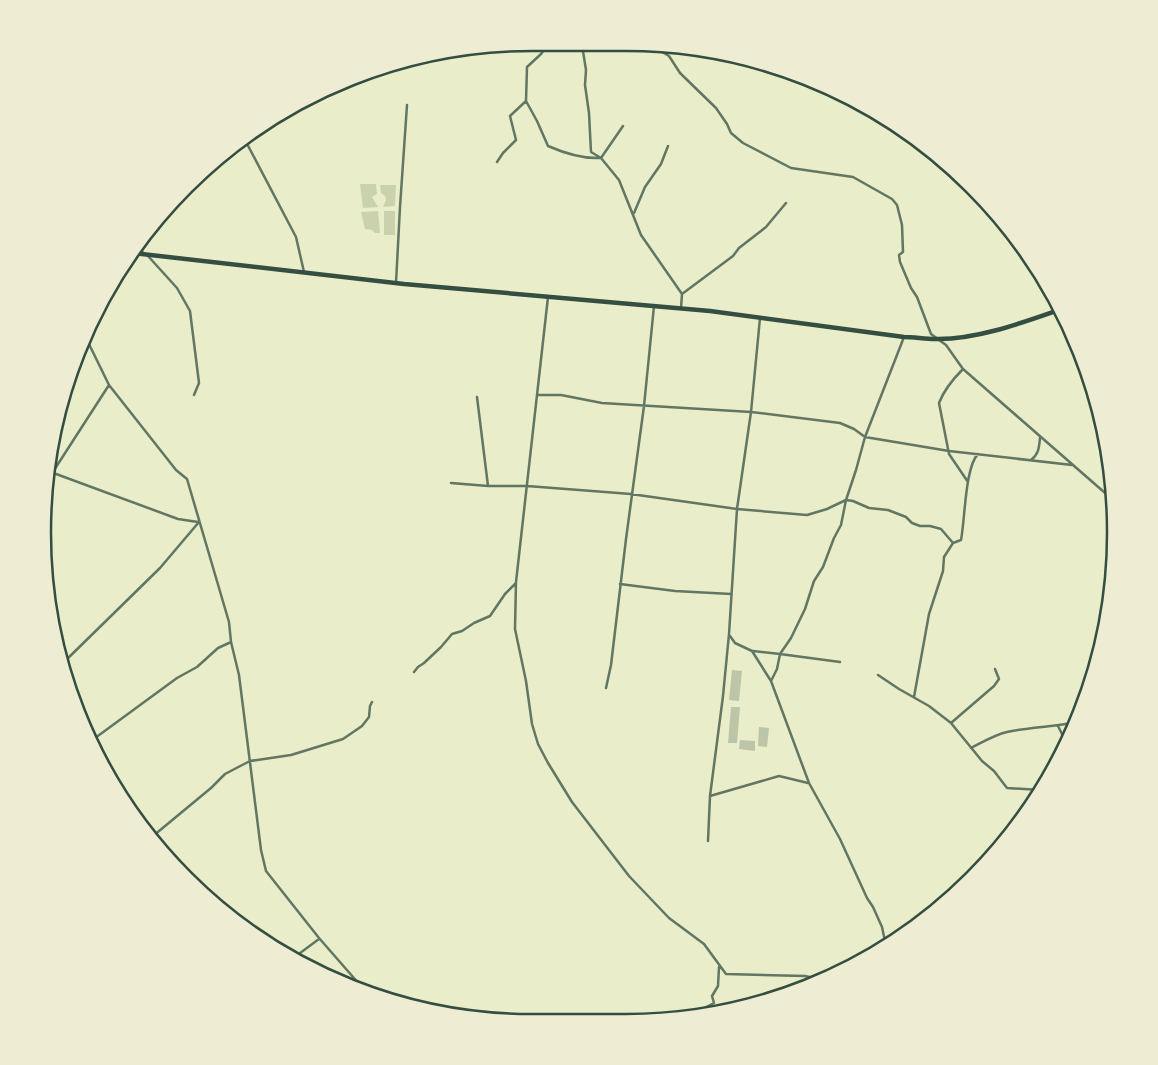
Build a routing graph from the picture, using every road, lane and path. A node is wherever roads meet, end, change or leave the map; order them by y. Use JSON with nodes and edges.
{"nodes":[{"id":1,"x":543,"y":51,"type":"edge"},
{"id":2,"x":583,"y":51,"type":"edge"},
{"id":3,"x":663,"y":53,"type":"edge"},
{"id":4,"x":526,"y":101,"type":"junction"},
{"id":5,"x":407,"y":105,"type":"dead end"},
{"id":6,"x":624,"y":126,"type":"dead end"},
{"id":7,"x":248,"y":145,"type":"edge"},
{"id":8,"x":668,"y":146,"type":"dead end"},
{"id":9,"x":601,"y":158,"type":"junction"},
{"id":10,"x":497,"y":162,"type":"dead end"},
{"id":11,"x":786,"y":203,"type":"dead end"},
{"id":12,"x":634,"y":213,"type":"junction"},
{"id":13,"x":143,"y":251,"type":"edge"},
{"id":14,"x":141,"y":254,"type":"edge"},
{"id":15,"x":146,"y":254,"type":"junction"},
{"id":16,"x":304,"y":272,"type":"junction"},
{"id":17,"x":396,"y":283,"type":"junction"},
{"id":18,"x":682,"y":294,"type":"junction"},
{"id":19,"x":548,"y":297,"type":"junction"},
{"id":20,"x":654,"y":306,"type":"junction"},
{"id":21,"x":681,"y":308,"type":"junction"},
{"id":22,"x":1053,"y":312,"type":"edge"},
{"id":23,"x":761,"y":317,"type":"junction"},
{"id":24,"x":904,"y":337,"type":"junction"},
{"id":25,"x":936,"y":339,"type":"junction"},
{"id":26,"x":89,"y":346,"type":"edge"},
{"id":27,"x":963,"y":369,"type":"junction"},
{"id":28,"x":109,"y":386,"type":"junction"},
{"id":29,"x":194,"y":395,"type":"dead end"},
{"id":30,"x":538,"y":395,"type":"junction"},
{"id":31,"x":477,"y":397,"type":"dead end"},
{"id":32,"x":644,"y":406,"type":"junction"},
{"id":33,"x":751,"y":412,"type":"junction"},
{"id":34,"x":865,"y":437,"type":"junction"},
{"id":35,"x":1040,"y":438,"type":"junction"},
{"id":36,"x":948,"y":451,"type":"junction"},
{"id":37,"x":978,"y":454,"type":"junction"},
{"id":38,"x":1030,"y":461,"type":"junction"},
{"id":39,"x":56,"y":462,"type":"edge"},
{"id":40,"x":1073,"y":465,"type":"junction"},
{"id":41,"x":55,"y":473,"type":"edge"},
{"id":42,"x":450,"y":482,"type":"dead end"},
{"id":43,"x":968,"y":482,"type":"junction"},
{"id":44,"x":488,"y":486,"type":"junction"},
{"id":45,"x":527,"y":486,"type":"junction"},
{"id":46,"x":1105,"y":493,"type":"edge"},
{"id":47,"x":631,"y":494,"type":"junction"},
{"id":48,"x":846,"y":500,"type":"junction"},
{"id":49,"x":737,"y":509,"type":"junction"},
{"id":50,"x":199,"y":522,"type":"junction"},
{"id":51,"x":953,"y":543,"type":"junction"},
{"id":52,"x":516,"y":582,"type":"junction"},
{"id":53,"x":620,"y":584,"type":"junction"},
{"id":54,"x":731,"y":594,"type":"junction"},
{"id":55,"x":729,"y":634,"type":"junction"},
{"id":56,"x":231,"y":642,"type":"junction"},
{"id":57,"x":752,"y":651,"type":"junction"},
{"id":58,"x":780,"y":654,"type":"junction"},
{"id":59,"x":68,"y":657,"type":"edge"},
{"id":60,"x":840,"y":662,"type":"dead end"},
{"id":61,"x":995,"y":669,"type":"dead end"},
{"id":62,"x":414,"y":672,"type":"dead end"},
{"id":63,"x":878,"y":675,"type":"dead end"},
{"id":64,"x":771,"y":681,"type":"junction"},
{"id":65,"x":606,"y":688,"type":"dead end"},
{"id":66,"x":914,"y":697,"type":"junction"},
{"id":67,"x":372,"y":702,"type":"dead end"},
{"id":68,"x":951,"y":722,"type":"junction"},
{"id":69,"x":1067,"y":724,"type":"edge"},
{"id":70,"x":1058,"y":726,"type":"junction"},
{"id":71,"x":1062,"y":734,"type":"edge"},
{"id":72,"x":97,"y":736,"type":"edge"},
{"id":73,"x":971,"y":748,"type":"junction"},
{"id":74,"x":250,"y":761,"type":"junction"},
{"id":75,"x":809,"y":783,"type":"junction"},
{"id":76,"x":1032,"y":789,"type":"edge"},
{"id":77,"x":710,"y":796,"type":"junction"},
{"id":78,"x":157,"y":833,"type":"edge"},
{"id":79,"x":708,"y":841,"type":"dead end"},
{"id":80,"x":319,"y":938,"type":"junction"},
{"id":81,"x":884,"y":938,"type":"edge"},
{"id":82,"x":300,"y":953,"type":"edge"},
{"id":83,"x":720,"y":966,"type":"junction"},
{"id":84,"x":810,"y":977,"type":"edge"},
{"id":85,"x":355,"y":980,"type":"edge"},
{"id":86,"x":706,"y":1007,"type":"edge"}],
"edges":[{"from":1,"to":4,"type":"street"},
{"from":2,"to":9,"type":"street"},
{"from":3,"to":25,"type":"street"},
{"from":4,"to":9,"type":"street"},
{"from":4,"to":10,"type":"street"},
{"from":5,"to":17,"type":"street"},
{"from":6,"to":9,"type":"street"},
{"from":7,"to":16,"type":"street"},
{"from":8,"to":12,"type":"street"},
{"from":9,"to":12,"type":"street"},
{"from":11,"to":18,"type":"street"},
{"from":12,"to":18,"type":"street"},
{"from":13,"to":15,"type":"street"},
{"from":14,"to":15,"type":"main road"},
{"from":15,"to":16,"type":"main road"},
{"from":15,"to":29,"type":"street"},
{"from":16,"to":17,"type":"main road"},
{"from":17,"to":19,"type":"main road"},
{"from":18,"to":21,"type":"street"},
{"from":19,"to":20,"type":"main road"},
{"from":19,"to":30,"type":"street"},
{"from":20,"to":21,"type":"main road"},
{"from":20,"to":32,"type":"street"},
{"from":21,"to":23,"type":"main road"},
{"from":22,"to":25,"type":"main road"},
{"from":23,"to":24,"type":"main road"},
{"from":23,"to":33,"type":"street"},
{"from":24,"to":25,"type":"main road"},
{"from":24,"to":34,"type":"street"},
{"from":25,"to":27,"type":"street"},
{"from":26,"to":28,"type":"street"},
{"from":27,"to":35,"type":"street"},
{"from":27,"to":36,"type":"street"},
{"from":28,"to":39,"type":"street"},
{"from":28,"to":50,"type":"street"},
{"from":30,"to":32,"type":"street"},
{"from":30,"to":45,"type":"street"},
{"from":31,"to":44,"type":"street"},
{"from":32,"to":33,"type":"street"},
{"from":32,"to":47,"type":"street"},
{"from":33,"to":34,"type":"street"},
{"from":33,"to":49,"type":"street"},
{"from":34,"to":36,"type":"street"},
{"from":34,"to":48,"type":"street"},
{"from":35,"to":38,"type":"street"},
{"from":35,"to":40,"type":"street"},
{"from":36,"to":37,"type":"street"},
{"from":36,"to":43,"type":"street"},
{"from":37,"to":38,"type":"street"},
{"from":37,"to":43,"type":"street"},
{"from":38,"to":40,"type":"street"},
{"from":40,"to":46,"type":"street"},
{"from":41,"to":50,"type":"street"},
{"from":42,"to":44,"type":"street"},
{"from":43,"to":51,"type":"street"},
{"from":44,"to":45,"type":"street"},
{"from":45,"to":47,"type":"street"},
{"from":45,"to":52,"type":"street"},
{"from":47,"to":49,"type":"street"},
{"from":47,"to":53,"type":"street"},
{"from":48,"to":49,"type":"street"},
{"from":48,"to":51,"type":"street"},
{"from":48,"to":58,"type":"street"},
{"from":49,"to":54,"type":"street"},
{"from":50,"to":56,"type":"street"},
{"from":50,"to":59,"type":"street"},
{"from":51,"to":66,"type":"street"},
{"from":52,"to":62,"type":"street"},
{"from":52,"to":83,"type":"street"},
{"from":53,"to":54,"type":"street"},
{"from":53,"to":65,"type":"street"},
{"from":54,"to":55,"type":"street"},
{"from":55,"to":57,"type":"street"},
{"from":55,"to":77,"type":"street"},
{"from":56,"to":72,"type":"street"},
{"from":56,"to":74,"type":"street"},
{"from":57,"to":58,"type":"street"},
{"from":57,"to":64,"type":"street"},
{"from":58,"to":60,"type":"street"},
{"from":58,"to":64,"type":"street"},
{"from":61,"to":68,"type":"street"},
{"from":63,"to":66,"type":"street"},
{"from":64,"to":75,"type":"street"},
{"from":66,"to":68,"type":"street"},
{"from":67,"to":74,"type":"street"},
{"from":68,"to":73,"type":"street"},
{"from":69,"to":70,"type":"street"},
{"from":70,"to":71,"type":"street"},
{"from":70,"to":73,"type":"street"},
{"from":73,"to":76,"type":"street"},
{"from":74,"to":78,"type":"street"},
{"from":74,"to":80,"type":"street"},
{"from":75,"to":77,"type":"street"},
{"from":75,"to":81,"type":"street"},
{"from":77,"to":79,"type":"street"},
{"from":80,"to":82,"type":"street"},
{"from":80,"to":85,"type":"street"},
{"from":83,"to":84,"type":"street"},
{"from":83,"to":86,"type":"street"}]}
